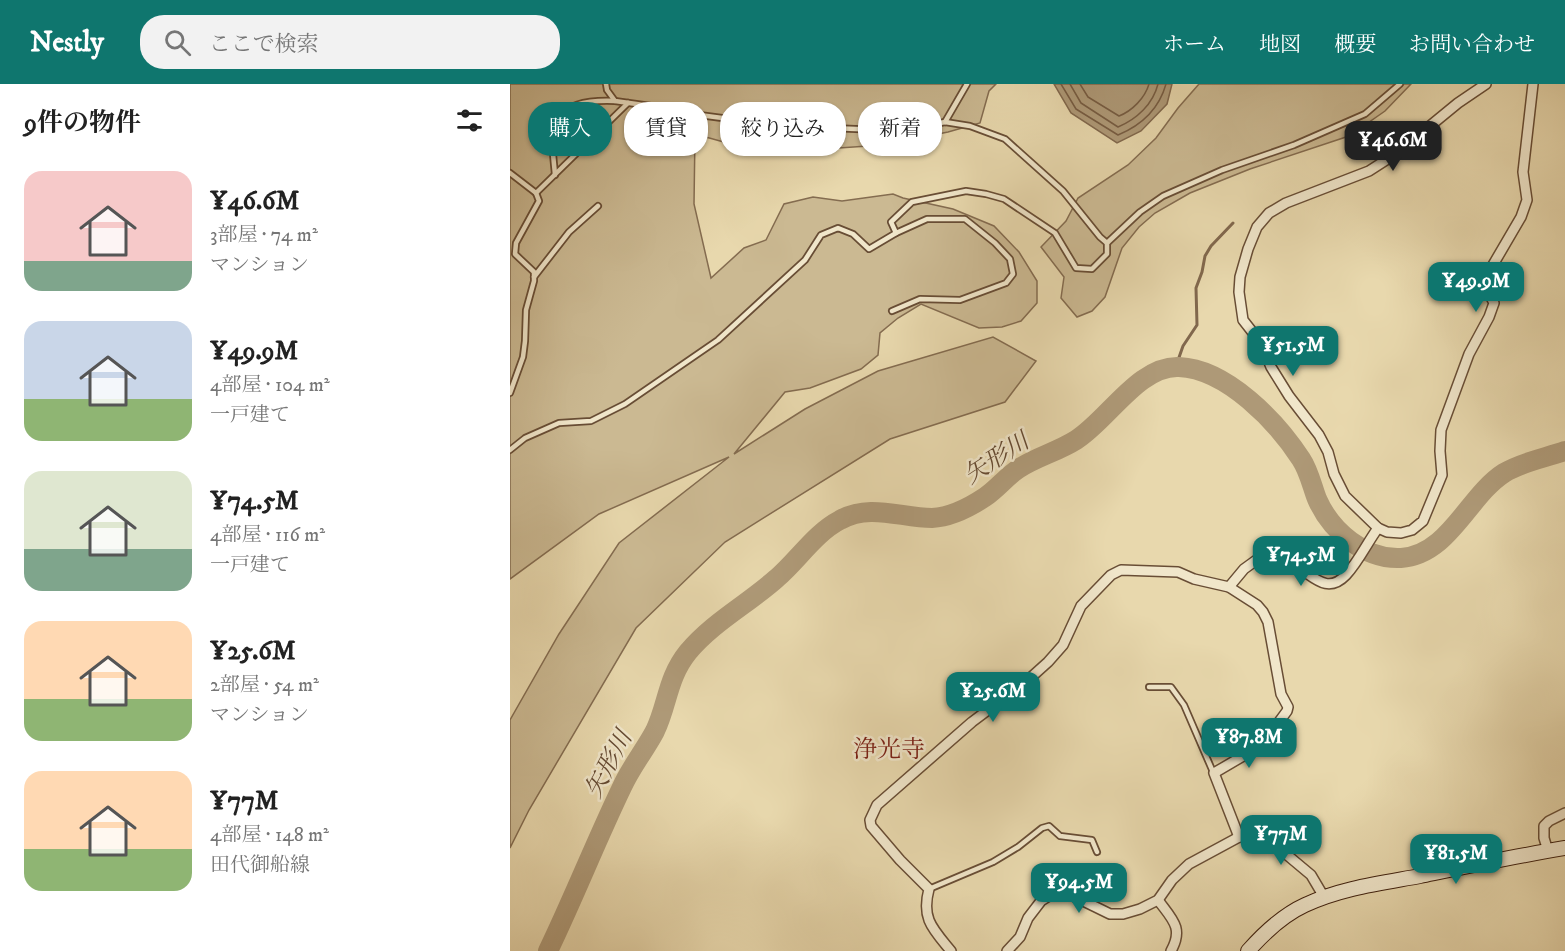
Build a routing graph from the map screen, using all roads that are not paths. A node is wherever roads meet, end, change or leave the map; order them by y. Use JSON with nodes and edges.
{"nodes":[{"id":1,"x":606,"y":84,"type":"edge"},
{"id":2,"x":967,"y":84,"type":"edge"},
{"id":3,"x":1400,"y":84,"type":"edge"},
{"id":4,"x":1486,"y":84,"type":"edge"},
{"id":5,"x":1533,"y":84,"type":"edge"},
{"id":6,"x":615,"y":101,"type":"junction"},
{"id":7,"x":629,"y":102,"type":"edge"},
{"id":8,"x":624,"y":107,"type":"edge"},
{"id":9,"x":708,"y":116,"type":"edge"},
{"id":10,"x":945,"y":122,"type":"junction"},
{"id":11,"x":510,"y":173,"type":"edge"},
{"id":12,"x":555,"y":175,"type":"junction"},
{"id":13,"x":536,"y":193,"type":"junction"},
{"id":14,"x":598,"y":206,"type":"dead end"},
{"id":15,"x":896,"y":233,"type":"junction"},
{"id":16,"x":1107,"y":243,"type":"junction"},
{"id":17,"x":534,"y":277,"type":"junction"},
{"id":18,"x":892,"y":311,"type":"dead end"},
{"id":19,"x":510,"y":393,"type":"edge"},
{"id":20,"x":510,"y":450,"type":"edge"},
{"id":21,"x":1378,"y":528,"type":"junction"},
{"id":22,"x":1229,"y":587,"type":"junction"},
{"id":23,"x":1149,"y":687,"type":"dead end"},
{"id":24,"x":1214,"y":772,"type":"junction"},
{"id":25,"x":1565,"y":813,"type":"edge"},
{"id":26,"x":1239,"y":837,"type":"junction"},
{"id":27,"x":1565,"y":848,"type":"edge"},
{"id":28,"x":1548,"y":851,"type":"junction"},
{"id":29,"x":1097,"y":852,"type":"dead end"},
{"id":30,"x":929,"y":889,"type":"junction"},
{"id":31,"x":1324,"y":897,"type":"junction"},
{"id":32,"x":1158,"y":900,"type":"junction"},
{"id":33,"x":951,"y":951,"type":"edge"},
{"id":34,"x":1007,"y":951,"type":"edge"},
{"id":35,"x":1171,"y":951,"type":"edge"},
{"id":36,"x":1248,"y":951,"type":"edge"}],
"edges":[{"from":1,"to":6,"type":"lane"},
{"from":2,"to":10,"type":"lane"},
{"from":3,"to":16,"type":"lane"},
{"from":4,"to":21,"type":"street"},
{"from":5,"to":21,"type":"street"},
{"from":6,"to":7,"type":"lane"},
{"from":6,"to":12,"type":"lane"},
{"from":8,"to":12,"type":"lane"},
{"from":9,"to":10,"type":"lane"},
{"from":10,"to":16,"type":"lane"},
{"from":11,"to":13,"type":"lane"},
{"from":12,"to":13,"type":"lane"},
{"from":13,"to":17,"type":"lane"},
{"from":14,"to":17,"type":"lane"},
{"from":15,"to":16,"type":"lane"},
{"from":15,"to":18,"type":"lane"},
{"from":15,"to":20,"type":"lane"},
{"from":17,"to":19,"type":"lane"},
{"from":21,"to":22,"type":"street"},
{"from":22,"to":24,"type":"street"},
{"from":22,"to":30,"type":"street"},
{"from":23,"to":24,"type":"lane"},
{"from":24,"to":26,"type":"street"},
{"from":25,"to":28,"type":"street"},
{"from":26,"to":31,"type":"street"},
{"from":26,"to":32,"type":"street"},
{"from":27,"to":28,"type":"main road"},
{"from":28,"to":31,"type":"main road"},
{"from":29,"to":30,"type":"lane"},
{"from":30,"to":33,"type":"street"},
{"from":31,"to":36,"type":"main road"},
{"from":32,"to":34,"type":"street"},
{"from":32,"to":35,"type":"street"}]}
